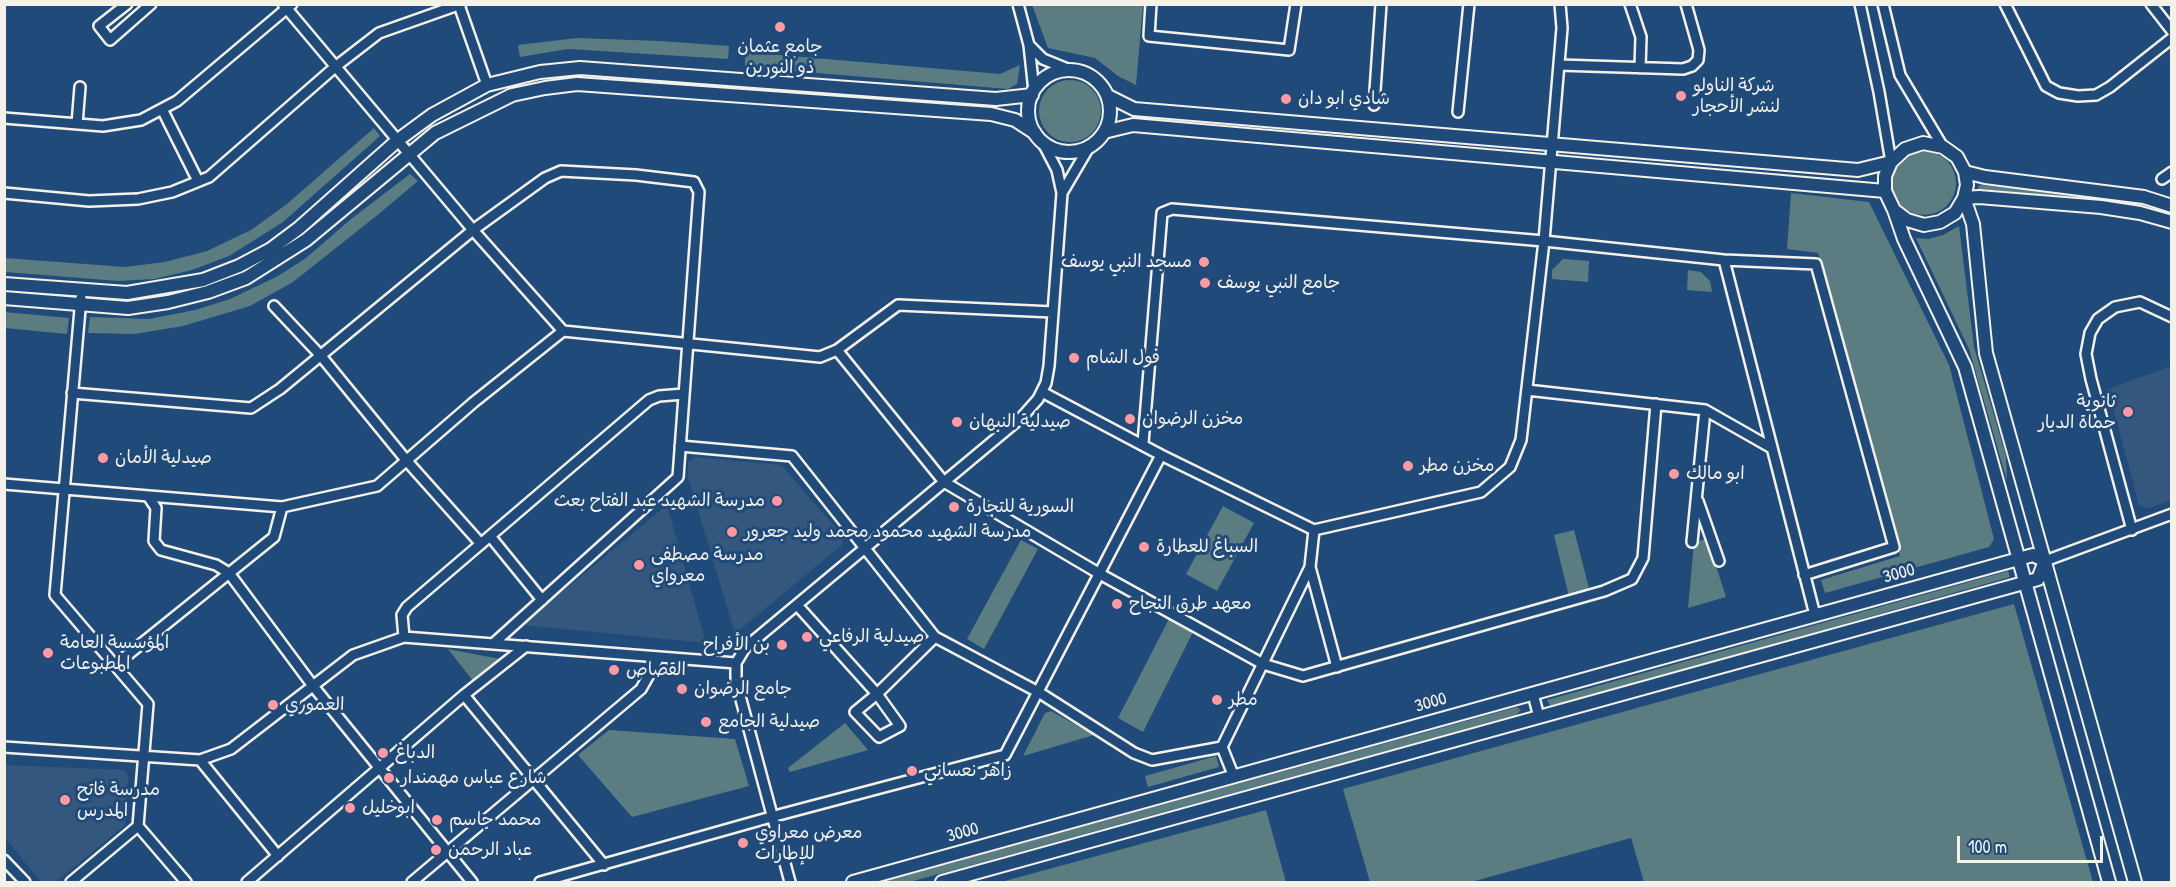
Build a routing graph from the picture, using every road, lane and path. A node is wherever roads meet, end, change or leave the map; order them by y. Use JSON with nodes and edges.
{"nodes":[{"id":1,"x":127,"y":4,"type":"edge"},
{"id":2,"x":151,"y":4,"type":"edge"},
{"id":3,"x":1018,"y":4,"type":"edge"},
{"id":4,"x":1151,"y":4,"type":"edge"},
{"id":5,"x":1296,"y":4,"type":"edge"},
{"id":6,"x":1381,"y":4,"type":"edge"},
{"id":7,"x":1469,"y":4,"type":"edge"},
{"id":8,"x":1560,"y":4,"type":"edge"},
{"id":9,"x":1630,"y":4,"type":"edge"},
{"id":10,"x":1686,"y":4,"type":"edge"},
{"id":11,"x":1860,"y":4,"type":"edge"},
{"id":12,"x":1883,"y":4,"type":"edge"},
{"id":13,"x":2005,"y":4,"type":"edge"},
{"id":14,"x":2151,"y":4,"type":"edge"},
{"id":15,"x":460,"y":5,"type":"edge"},
{"id":16,"x":287,"y":6,"type":"edge"},
{"id":17,"x":2172,"y":31,"type":"edge"},
{"id":18,"x":2172,"y":38,"type":"edge"},
{"id":19,"x":1029,"y":45,"type":"junction"},
{"id":20,"x":1559,"y":65,"type":"junction"},
{"id":21,"x":335,"y":67,"type":"junction"},
{"id":22,"x":1640,"y":68,"type":"junction"},
{"id":23,"x":1070,"y":70,"type":"junction"},
{"id":24,"x":670,"y":75,"type":"junction"},
{"id":25,"x":487,"y":85,"type":"junction"},
{"id":26,"x":80,"y":87,"type":"dead end"},
{"id":27,"x":669,"y":91,"type":"junction"},
{"id":28,"x":1033,"y":93,"type":"junction"},
{"id":29,"x":1108,"y":96,"type":"junction"},
{"id":30,"x":1374,"y":105,"type":"dead end"},
{"id":31,"x":163,"y":111,"type":"junction"},
{"id":32,"x":1458,"y":112,"type":"dead end"},
{"id":33,"x":4,"y":118,"type":"edge"},
{"id":34,"x":77,"y":124,"type":"junction"},
{"id":35,"x":1104,"y":132,"type":"junction"},
{"id":36,"x":1035,"y":133,"type":"junction"},
{"id":37,"x":398,"y":140,"type":"junction"},
{"id":38,"x":1043,"y":143,"type":"junction"},
{"id":39,"x":1550,"y":144,"type":"junction"},
{"id":40,"x":1089,"y":147,"type":"junction"},
{"id":41,"x":1943,"y":147,"type":"junction"},
{"id":42,"x":408,"y":153,"type":"junction"},
{"id":43,"x":1549,"y":161,"type":"junction"},
{"id":44,"x":1890,"y":162,"type":"junction"},
{"id":45,"x":2172,"y":171,"type":"edge"},
{"id":46,"x":1965,"y":172,"type":"junction"},
{"id":47,"x":2162,"y":179,"type":"dead end"},
{"id":48,"x":198,"y":181,"type":"junction"},
{"id":49,"x":1885,"y":191,"type":"junction"},
{"id":50,"x":4,"y":193,"type":"edge"},
{"id":51,"x":1062,"y":193,"type":"junction"},
{"id":52,"x":1964,"y":198,"type":"junction"},
{"id":53,"x":2172,"y":206,"type":"edge"},
{"id":54,"x":1894,"y":210,"type":"junction"},
{"id":55,"x":2172,"y":222,"type":"edge"},
{"id":56,"x":472,"y":230,"type":"junction"},
{"id":57,"x":1544,"y":241,"type":"junction"},
{"id":58,"x":1725,"y":260,"type":"junction"},
{"id":59,"x":4,"y":284,"type":"edge"},
{"id":60,"x":82,"y":290,"type":"junction"},
{"id":61,"x":4,"y":298,"type":"edge"},
{"id":62,"x":80,"y":304,"type":"junction"},
{"id":63,"x":274,"y":306,"type":"dead end"},
{"id":64,"x":1053,"y":312,"type":"junction"},
{"id":65,"x":2172,"y":317,"type":"edge"},
{"id":66,"x":563,"y":332,"type":"junction"},
{"id":67,"x":686,"y":342,"type":"junction"},
{"id":68,"x":837,"y":350,"type":"junction"},
{"id":69,"x":321,"y":356,"type":"junction"},
{"id":70,"x":1527,"y":390,"type":"junction"},
{"id":71,"x":1042,"y":392,"type":"junction"},
{"id":72,"x":72,"y":393,"type":"junction"},
{"id":73,"x":684,"y":394,"type":"junction"},
{"id":74,"x":1656,"y":404,"type":"junction"},
{"id":75,"x":1705,"y":411,"type":"junction"},
{"id":76,"x":1143,"y":443,"type":"junction"},
{"id":77,"x":680,"y":446,"type":"junction"},
{"id":78,"x":1770,"y":447,"type":"junction"},
{"id":79,"x":1161,"y":456,"type":"junction"},
{"id":80,"x":406,"y":460,"type":"junction"},
{"id":81,"x":944,"y":482,"type":"junction"},
{"id":82,"x":4,"y":484,"type":"edge"},
{"id":83,"x":63,"y":489,"type":"junction"},
{"id":84,"x":148,"y":496,"type":"junction"},
{"id":85,"x":1696,"y":497,"type":"junction"},
{"id":86,"x":282,"y":507,"type":"junction"},
{"id":87,"x":2172,"y":514,"type":"edge"},
{"id":88,"x":1314,"y":530,"type":"junction"},
{"id":89,"x":2132,"y":530,"type":"junction"},
{"id":90,"x":490,"y":536,"type":"junction"},
{"id":91,"x":1692,"y":542,"type":"dead end"},
{"id":92,"x":481,"y":544,"type":"junction"},
{"id":93,"x":864,"y":549,"type":"junction"},
{"id":94,"x":2019,"y":559,"type":"junction"},
{"id":95,"x":1719,"y":561,"type":"dead end"},
{"id":96,"x":2045,"y":561,"type":"junction"},
{"id":97,"x":1310,"y":567,"type":"junction"},
{"id":98,"x":229,"y":573,"type":"junction"},
{"id":99,"x":1100,"y":574,"type":"junction"},
{"id":100,"x":1804,"y":575,"type":"junction"},
{"id":101,"x":2025,"y":583,"type":"junction"},
{"id":102,"x":542,"y":600,"type":"junction"},
{"id":103,"x":797,"y":605,"type":"junction"},
{"id":104,"x":1815,"y":615,"type":"junction"},
{"id":105,"x":404,"y":637,"type":"junction"},
{"id":106,"x":935,"y":637,"type":"junction"},
{"id":107,"x":494,"y":643,"type":"junction"},
{"id":108,"x":526,"y":646,"type":"junction"},
{"id":109,"x":659,"y":657,"type":"junction"},
{"id":110,"x":736,"y":663,"type":"junction"},
{"id":111,"x":1263,"y":664,"type":"junction"},
{"id":112,"x":115,"y":665,"type":"junction"},
{"id":113,"x":1337,"y":667,"type":"junction"},
{"id":114,"x":313,"y":686,"type":"junction"},
{"id":115,"x":1040,"y":693,"type":"junction"},
{"id":116,"x":877,"y":694,"type":"junction"},
{"id":117,"x":1533,"y":694,"type":"junction"},
{"id":118,"x":464,"y":695,"type":"junction"},
{"id":119,"x":1539,"y":717,"type":"junction"},
{"id":120,"x":4,"y":747,"type":"edge"},
{"id":121,"x":1222,"y":747,"type":"junction"},
{"id":122,"x":144,"y":756,"type":"junction"},
{"id":123,"x":200,"y":760,"type":"junction"},
{"id":124,"x":380,"y":768,"type":"junction"},
{"id":125,"x":1234,"y":777,"type":"junction"},
{"id":126,"x":534,"y":780,"type":"junction"},
{"id":127,"x":771,"y":817,"type":"junction"},
{"id":128,"x":138,"y":826,"type":"junction"},
{"id":129,"x":448,"y":853,"type":"junction"},
{"id":130,"x":278,"y":856,"type":"junction"},
{"id":131,"x":4,"y":860,"type":"edge"},
{"id":132,"x":604,"y":864,"type":"junction"},
{"id":133,"x":26,"y":882,"type":"edge"},
{"id":134,"x":71,"y":882,"type":"edge"},
{"id":135,"x":186,"y":882,"type":"edge"},
{"id":136,"x":247,"y":882,"type":"edge"},
{"id":137,"x":412,"y":882,"type":"edge"},
{"id":138,"x":472,"y":882,"type":"edge"},
{"id":139,"x":540,"y":882,"type":"edge"},
{"id":140,"x":790,"y":882,"type":"edge"},
{"id":141,"x":853,"y":882,"type":"edge"},
{"id":142,"x":942,"y":882,"type":"edge"},
{"id":143,"x":2109,"y":882,"type":"edge"},
{"id":144,"x":2135,"y":882,"type":"edge"}],
"edges":[{"from":1,"to":2,"type":"street"},
{"from":3,"to":19,"type":"street"},
{"from":4,"to":5,"type":"street"},
{"from":6,"to":30,"type":"street"},
{"from":7,"to":32,"type":"street"},
{"from":8,"to":20,"type":"street"},
{"from":9,"to":22,"type":"street"},
{"from":10,"to":22,"type":"street"},
{"from":11,"to":44,"type":"street"},
{"from":12,"to":41,"type":"street"},
{"from":13,"to":18,"type":"street"},
{"from":14,"to":17,"type":"street"},
{"from":15,"to":21,"type":"street"},
{"from":15,"to":25,"type":"street"},
{"from":16,"to":21,"type":"street"},
{"from":16,"to":31,"type":"street"},
{"from":19,"to":23,"type":"street"},
{"from":19,"to":28,"type":"street"},
{"from":20,"to":22,"type":"street"},
{"from":20,"to":39,"type":"street"},
{"from":21,"to":37,"type":"street"},
{"from":21,"to":48,"type":"street"},
{"from":23,"to":28,"type":"street"},
{"from":23,"to":29,"type":"street"},
{"from":24,"to":25,"type":"street"},
{"from":24,"to":27,"type":"street"},
{"from":24,"to":28,"type":"street"},
{"from":25,"to":37,"type":"street"},
{"from":26,"to":34,"type":"street"},
{"from":27,"to":36,"type":"street"},
{"from":27,"to":42,"type":"street"},
{"from":28,"to":36,"type":"street"},
{"from":29,"to":35,"type":"street"},
{"from":29,"to":39,"type":"street"},
{"from":31,"to":34,"type":"street"},
{"from":31,"to":48,"type":"street"},
{"from":33,"to":34,"type":"street"},
{"from":35,"to":40,"type":"street"},
{"from":35,"to":43,"type":"street"},
{"from":36,"to":38,"type":"street"},
{"from":37,"to":42,"type":"street"},
{"from":37,"to":60,"type":"street"},
{"from":38,"to":40,"type":"street"},
{"from":38,"to":51,"type":"street"},
{"from":39,"to":43,"type":"street"},
{"from":39,"to":44,"type":"street"},
{"from":40,"to":51,"type":"street"},
{"from":41,"to":44,"type":"street"},
{"from":41,"to":46,"type":"street"},
{"from":42,"to":56,"type":"street"},
{"from":42,"to":62,"type":"street"},
{"from":43,"to":49,"type":"street"},
{"from":43,"to":57,"type":"street"},
{"from":44,"to":49,"type":"street"},
{"from":45,"to":47,"type":"street"},
{"from":46,"to":52,"type":"street"},
{"from":46,"to":53,"type":"street"},
{"from":48,"to":50,"type":"street"},
{"from":49,"to":54,"type":"street"},
{"from":51,"to":64,"type":"street"},
{"from":52,"to":54,"type":"street"},
{"from":52,"to":55,"type":"street"},
{"from":52,"to":96,"type":"street"},
{"from":54,"to":94,"type":"street"},
{"from":56,"to":66,"type":"street"},
{"from":56,"to":67,"type":"street"},
{"from":56,"to":69,"type":"street"},
{"from":57,"to":58,"type":"street"},
{"from":57,"to":70,"type":"street"},
{"from":57,"to":76,"type":"street"},
{"from":58,"to":78,"type":"street"},
{"from":58,"to":100,"type":"street"},
{"from":59,"to":60,"type":"street"},
{"from":60,"to":62,"type":"street"},
{"from":61,"to":62,"type":"street"},
{"from":62,"to":72,"type":"street"},
{"from":63,"to":69,"type":"street"},
{"from":64,"to":68,"type":"street"},
{"from":64,"to":71,"type":"street"},
{"from":65,"to":89,"type":"street"},
{"from":66,"to":67,"type":"street"},
{"from":66,"to":80,"type":"street"},
{"from":67,"to":68,"type":"street"},
{"from":67,"to":73,"type":"street"},
{"from":68,"to":81,"type":"street"},
{"from":69,"to":72,"type":"street"},
{"from":69,"to":80,"type":"street"},
{"from":70,"to":74,"type":"street"},
{"from":70,"to":88,"type":"street"},
{"from":71,"to":76,"type":"street"},
{"from":71,"to":81,"type":"street"},
{"from":72,"to":83,"type":"street"},
{"from":73,"to":77,"type":"street"},
{"from":73,"to":90,"type":"street"},
{"from":74,"to":75,"type":"street"},
{"from":74,"to":113,"type":"street"},
{"from":75,"to":78,"type":"street"},
{"from":75,"to":85,"type":"street"},
{"from":76,"to":79,"type":"street"},
{"from":77,"to":93,"type":"street"},
{"from":77,"to":102,"type":"street"},
{"from":78,"to":100,"type":"street"},
{"from":79,"to":88,"type":"street"},
{"from":79,"to":99,"type":"street"},
{"from":80,"to":86,"type":"street"},
{"from":80,"to":92,"type":"street"},
{"from":81,"to":93,"type":"street"},
{"from":81,"to":99,"type":"street"},
{"from":82,"to":83,"type":"street"},
{"from":83,"to":84,"type":"street"},
{"from":83,"to":112,"type":"street"},
{"from":84,"to":86,"type":"street"},
{"from":84,"to":98,"type":"street"},
{"from":85,"to":91,"type":"street"},
{"from":85,"to":95,"type":"street"},
{"from":86,"to":98,"type":"street"},
{"from":87,"to":89,"type":"street"},
{"from":88,"to":97,"type":"street"},
{"from":89,"to":96,"type":"street"},
{"from":90,"to":92,"type":"street"},
{"from":90,"to":102,"type":"street"},
{"from":92,"to":105,"type":"street"},
{"from":93,"to":103,"type":"street"},
{"from":93,"to":106,"type":"street"},
{"from":94,"to":96,"type":"street","name":"3000"},
{"from":94,"to":101,"type":"street"},
{"from":94,"to":104,"type":"street","name":"3000"},
{"from":96,"to":101,"type":"street"},
{"from":96,"to":144,"type":"street"},
{"from":97,"to":111,"type":"street"},
{"from":97,"to":113,"type":"street"},
{"from":98,"to":112,"type":"street"},
{"from":98,"to":114,"type":"street"},
{"from":99,"to":111,"type":"street"},
{"from":99,"to":115,"type":"street"},
{"from":100,"to":104,"type":"street"},
{"from":101,"to":119,"type":"street"},
{"from":101,"to":143,"type":"street"},
{"from":102,"to":107,"type":"street"},
{"from":103,"to":110,"type":"street"},
{"from":103,"to":116,"type":"street"},
{"from":104,"to":117,"type":"street","name":"3000"},
{"from":105,"to":107,"type":"street"},
{"from":105,"to":114,"type":"street"},
{"from":106,"to":115,"type":"street"},
{"from":106,"to":116,"type":"street"},
{"from":107,"to":108,"type":"street"},
{"from":108,"to":109,"type":"street"},
{"from":108,"to":118,"type":"street"},
{"from":109,"to":110,"type":"street"},
{"from":109,"to":126,"type":"street"},
{"from":110,"to":127,"type":"street"},
{"from":111,"to":113,"type":"street"},
{"from":111,"to":121,"type":"street"},
{"from":112,"to":122,"type":"street"},
{"from":114,"to":123,"type":"street"},
{"from":114,"to":124,"type":"street"},
{"from":115,"to":121,"type":"street"},
{"from":115,"to":127,"type":"street"},
{"from":116,"to":116,"type":"street"},
{"from":117,"to":119,"type":"street"},
{"from":117,"to":125,"type":"street","name":"3000"},
{"from":118,"to":124,"type":"street"},
{"from":118,"to":126,"type":"street"},
{"from":119,"to":142,"type":"street"},
{"from":120,"to":122,"type":"street"},
{"from":121,"to":125,"type":"street"},
{"from":122,"to":123,"type":"street"},
{"from":122,"to":128,"type":"street"},
{"from":123,"to":130,"type":"street"},
{"from":124,"to":129,"type":"street"},
{"from":124,"to":130,"type":"street"},
{"from":125,"to":141,"type":"street","name":"3000"},
{"from":126,"to":129,"type":"street"},
{"from":126,"to":132,"type":"street"},
{"from":127,"to":132,"type":"street"},
{"from":127,"to":140,"type":"street"},
{"from":128,"to":134,"type":"street"},
{"from":128,"to":135,"type":"street"},
{"from":129,"to":137,"type":"street"},
{"from":129,"to":138,"type":"street"},
{"from":130,"to":136,"type":"street"},
{"from":131,"to":133,"type":"street"},
{"from":132,"to":139,"type":"street"}]}
